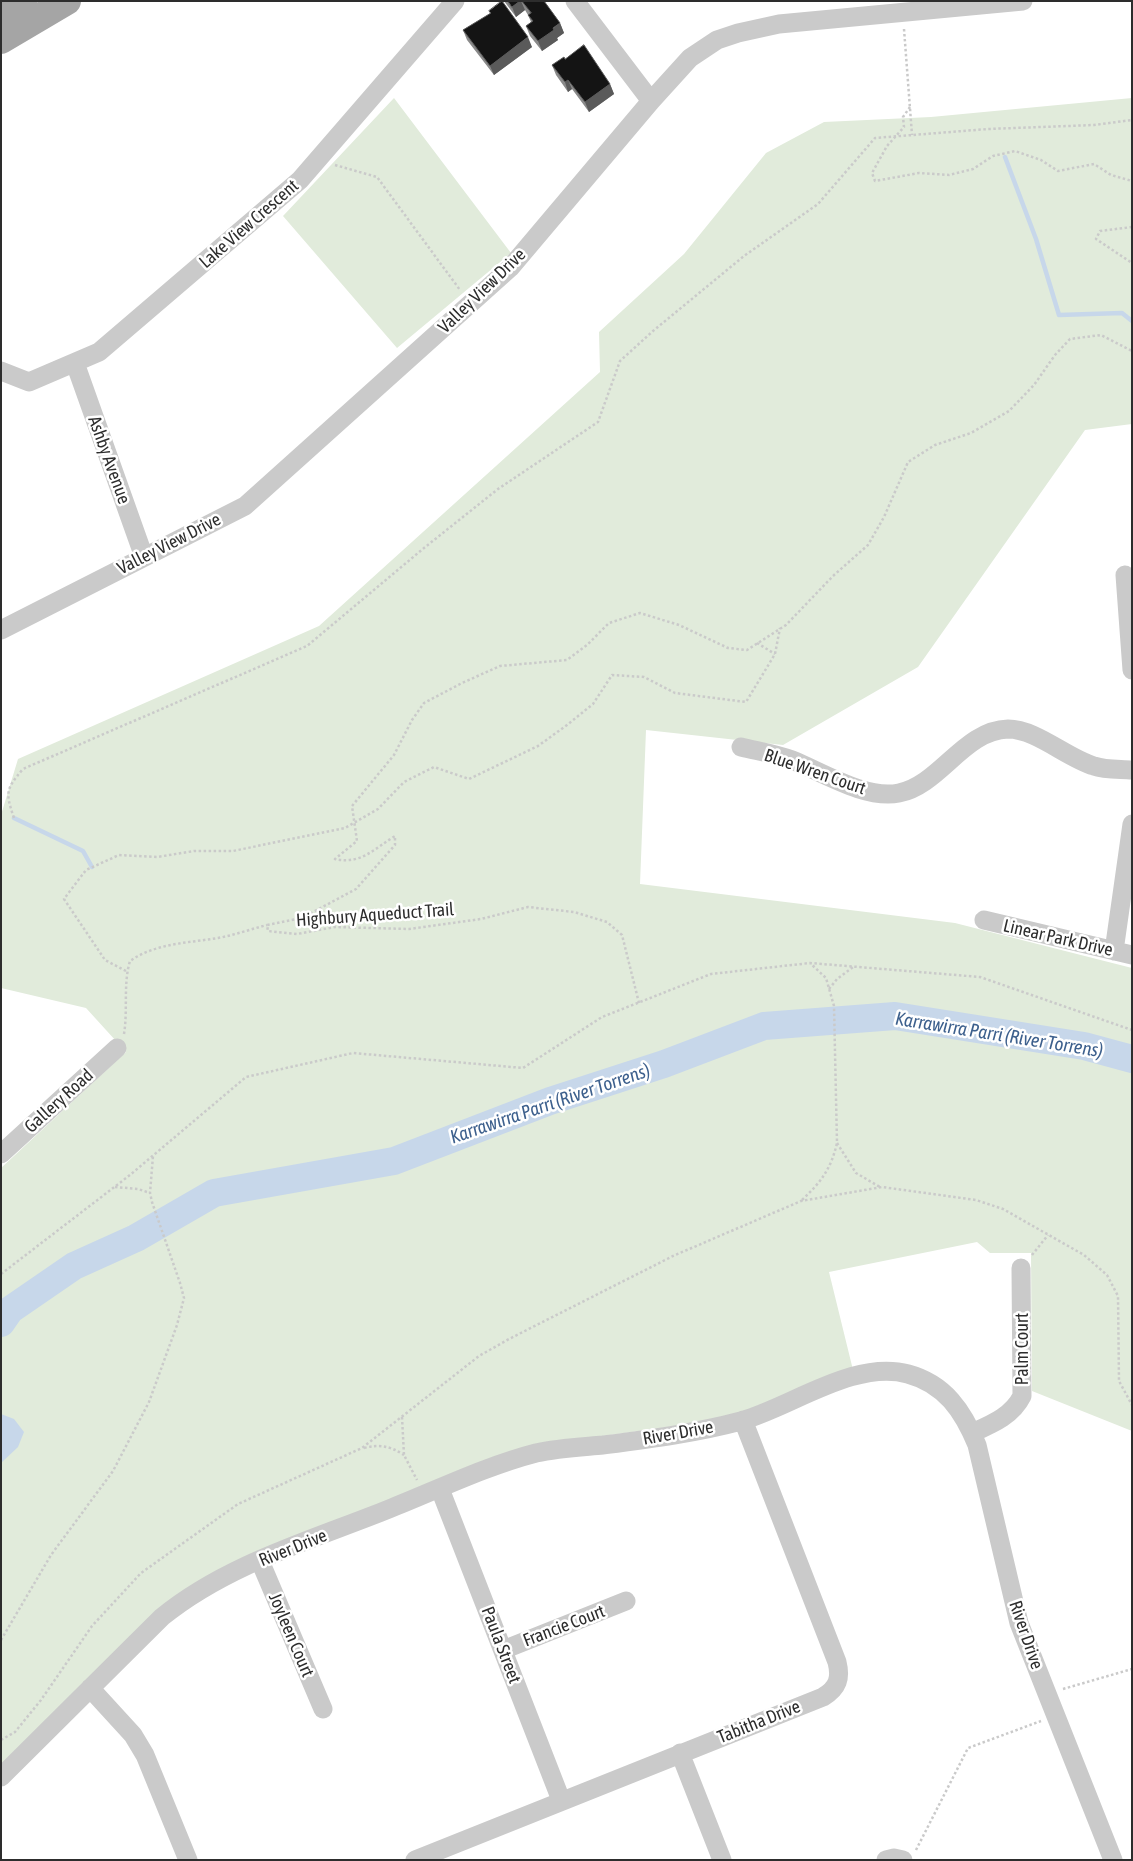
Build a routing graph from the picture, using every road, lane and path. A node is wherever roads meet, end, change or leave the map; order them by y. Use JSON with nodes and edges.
{"nodes":[{"id":1,"x":23,"y":1,"type":"edge"},
{"id":2,"x":67,"y":1,"type":"edge"},
{"id":3,"x":454,"y":1,"type":"edge"},
{"id":4,"x":575,"y":1,"type":"edge"},
{"id":5,"x":1022,"y":1,"type":"edge"},
{"id":6,"x":903,"y":12,"type":"junction"},
{"id":7,"x":1,"y":14,"type":"edge"},
{"id":8,"x":1,"y":40,"type":"edge"},
{"id":9,"x":650,"y":101,"type":"junction"},
{"id":10,"x":910,"y":107,"type":"junction"},
{"id":11,"x":1132,"y":120,"type":"edge"},
{"id":12,"x":912,"y":135,"type":"junction"},
{"id":13,"x":896,"y":136,"type":"junction"},
{"id":14,"x":333,"y":165,"type":"dead end"},
{"id":15,"x":1132,"y":181,"type":"edge"},
{"id":16,"x":1132,"y":227,"type":"edge"},
{"id":17,"x":1132,"y":263,"type":"edge"},
{"id":18,"x":465,"y":296,"type":"dead end"},
{"id":19,"x":1132,"y":351,"type":"edge"},
{"id":20,"x":75,"y":363,"type":"junction"},
{"id":21,"x":1,"y":371,"type":"edge"},
{"id":22,"x":144,"y":557,"type":"junction"},
{"id":23,"x":1125,"y":575,"type":"dead end"},
{"id":24,"x":780,"y":628,"type":"junction"},
{"id":25,"x":1,"y":630,"type":"edge"},
{"id":26,"x":757,"y":643,"type":"junction"},
{"id":27,"x":775,"y":654,"type":"junction"},
{"id":28,"x":1132,"y":670,"type":"edge"},
{"id":29,"x":741,"y":747,"type":"dead end"},
{"id":30,"x":1132,"y":770,"type":"edge"},
{"id":31,"x":14,"y":818,"type":"dead end"},
{"id":32,"x":354,"y":823,"type":"junction"},
{"id":33,"x":1132,"y":824,"type":"edge"},
{"id":34,"x":984,"y":920,"type":"dead end"},
{"id":35,"x":267,"y":925,"type":"junction"},
{"id":36,"x":1123,"y":953,"type":"edge"},
{"id":37,"x":810,"y":963,"type":"junction"},
{"id":38,"x":854,"y":967,"type":"junction"},
{"id":39,"x":126,"y":971,"type":"junction"},
{"id":40,"x":829,"y":989,"type":"junction"},
{"id":41,"x":639,"y":1003,"type":"junction"},
{"id":42,"x":1132,"y":1030,"type":"edge"},
{"id":43,"x":117,"y":1048,"type":"joint"},
{"id":44,"x":837,"y":1143,"type":"junction"},
{"id":45,"x":1,"y":1154,"type":"edge"},
{"id":46,"x":154,"y":1155,"type":"junction"},
{"id":47,"x":114,"y":1187,"type":"junction"},
{"id":48,"x":882,"y":1187,"type":"junction"},
{"id":49,"x":150,"y":1193,"type":"junction"},
{"id":50,"x":801,"y":1201,"type":"junction"},
{"id":51,"x":1048,"y":1235,"type":"junction"},
{"id":52,"x":1021,"y":1268,"type":"joint"},
{"id":53,"x":1,"y":1274,"type":"edge"},
{"id":54,"x":1132,"y":1405,"type":"edge"},
{"id":55,"x":402,"y":1417,"type":"junction"},
{"id":56,"x":743,"y":1420,"type":"junction"},
{"id":57,"x":972,"y":1433,"type":"junction"},
{"id":58,"x":362,"y":1448,"type":"junction"},
{"id":59,"x":404,"y":1455,"type":"junction"},
{"id":60,"x":432,"y":1492,"type":"junction"},
{"id":61,"x":260,"y":1561,"type":"junction"},
{"id":62,"x":626,"y":1602,"type":"dead end"},
{"id":63,"x":1,"y":1640,"type":"edge"},
{"id":64,"x":503,"y":1650,"type":"junction"},
{"id":65,"x":1132,"y":1669,"type":"edge"},
{"id":66,"x":90,"y":1688,"type":"junction"},
{"id":67,"x":1056,"y":1691,"type":"dead end"},
{"id":68,"x":323,"y":1709,"type":"dead end"},
{"id":69,"x":1043,"y":1720,"type":"dead end"},
{"id":70,"x":1,"y":1740,"type":"edge"},
{"id":71,"x":680,"y":1754,"type":"junction"},
{"id":72,"x":1,"y":1778,"type":"edge"},
{"id":73,"x":561,"y":1800,"type":"junction"},
{"id":74,"x":908,"y":1857,"type":"edge"},
{"id":75,"x":188,"y":1860,"type":"edge"},
{"id":76,"x":415,"y":1860,"type":"edge"},
{"id":77,"x":722,"y":1860,"type":"edge"},
{"id":78,"x":886,"y":1860,"type":"edge"},
{"id":79,"x":1113,"y":1860,"type":"edge"}],
"edges":[{"from":1,"to":7,"type":"main road"},
{"from":2,"to":8,"type":"main road"},
{"from":3,"to":20,"type":"street","name":"Lake View Crescent"},
{"from":4,"to":9,"type":"street"},
{"from":5,"to":6,"type":"street","name":"Valley View Drive"},
{"from":6,"to":9,"type":"street","name":"Valley View Drive"},
{"from":6,"to":10,"type":"path"},
{"from":9,"to":22,"type":"street","name":"Valley View Drive"},
{"from":10,"to":12,"type":"path"},
{"from":10,"to":13,"type":"path"},
{"from":11,"to":12,"type":"path"},
{"from":12,"to":13,"type":"path"},
{"from":13,"to":15,"type":"path"},
{"from":13,"to":31,"type":"path"},
{"from":14,"to":18,"type":"path"},
{"from":16,"to":17,"type":"path"},
{"from":19,"to":24,"type":"path","name":"Highbury Aqueduct Trail"},
{"from":20,"to":21,"type":"street","name":"Lake View Crescent"},
{"from":20,"to":22,"type":"street","name":"Ashby Avenue"},
{"from":22,"to":25,"type":"street","name":"Valley View Drive"},
{"from":23,"to":28,"type":"street"},
{"from":24,"to":26,"type":"path","name":"Highbury Aqueduct Trail"},
{"from":24,"to":27,"type":"path"},
{"from":26,"to":27,"type":"path"},
{"from":26,"to":32,"type":"path","name":"Highbury Aqueduct Trail"},
{"from":27,"to":32,"type":"path"},
{"from":29,"to":30,"type":"street","name":"Blue Wren Court"},
{"from":32,"to":35,"type":"path","name":"Highbury Aqueduct Trail"},
{"from":32,"to":39,"type":"path"},
{"from":33,"to":36,"type":"street"},
{"from":34,"to":36,"type":"street","name":"Linear Park Drive"},
{"from":35,"to":39,"type":"path","name":"Highbury Aqueduct Trail"},
{"from":35,"to":41,"type":"path","name":"Highbury Aqueduct Trail"},
{"from":37,"to":38,"type":"path"},
{"from":37,"to":40,"type":"path"},
{"from":37,"to":41,"type":"path"},
{"from":38,"to":40,"type":"path"},
{"from":38,"to":42,"type":"path"},
{"from":39,"to":43,"type":"path"},
{"from":40,"to":44,"type":"path"},
{"from":41,"to":46,"type":"path"},
{"from":43,"to":45,"type":"street","name":"Gallery Road"},
{"from":44,"to":48,"type":"path"},
{"from":44,"to":50,"type":"path"},
{"from":46,"to":47,"type":"path"},
{"from":46,"to":49,"type":"path"},
{"from":47,"to":49,"type":"path"},
{"from":47,"to":53,"type":"path"},
{"from":48,"to":50,"type":"path"},
{"from":48,"to":51,"type":"path"},
{"from":49,"to":63,"type":"path"},
{"from":50,"to":55,"type":"path"},
{"from":51,"to":52,"type":"path"},
{"from":51,"to":54,"type":"path"},
{"from":52,"to":57,"type":"street","name":"Palm Court"},
{"from":55,"to":58,"type":"path"},
{"from":55,"to":59,"type":"path"},
{"from":56,"to":57,"type":"street","name":"River Drive"},
{"from":56,"to":60,"type":"street","name":"River Drive"},
{"from":56,"to":71,"type":"street","name":"Tabitha Drive"},
{"from":57,"to":79,"type":"street","name":"River Drive"},
{"from":58,"to":59,"type":"path"},
{"from":58,"to":70,"type":"path"},
{"from":59,"to":60,"type":"path"},
{"from":60,"to":61,"type":"street","name":"River Drive"},
{"from":60,"to":64,"type":"street","name":"Paula Street"},
{"from":61,"to":66,"type":"street","name":"River Drive"},
{"from":61,"to":68,"type":"street","name":"Joyleen Court"},
{"from":62,"to":64,"type":"street","name":"Francie Court"},
{"from":64,"to":73,"type":"street","name":"Paula Street"},
{"from":65,"to":67,"type":"path"},
{"from":66,"to":72,"type":"street","name":"River Drive"},
{"from":66,"to":75,"type":"street"},
{"from":69,"to":74,"type":"path"},
{"from":71,"to":73,"type":"street","name":"Tabitha Drive"},
{"from":71,"to":77,"type":"street"},
{"from":73,"to":76,"type":"street","name":"Tabitha Drive"},
{"from":74,"to":78,"type":"street"}]}
